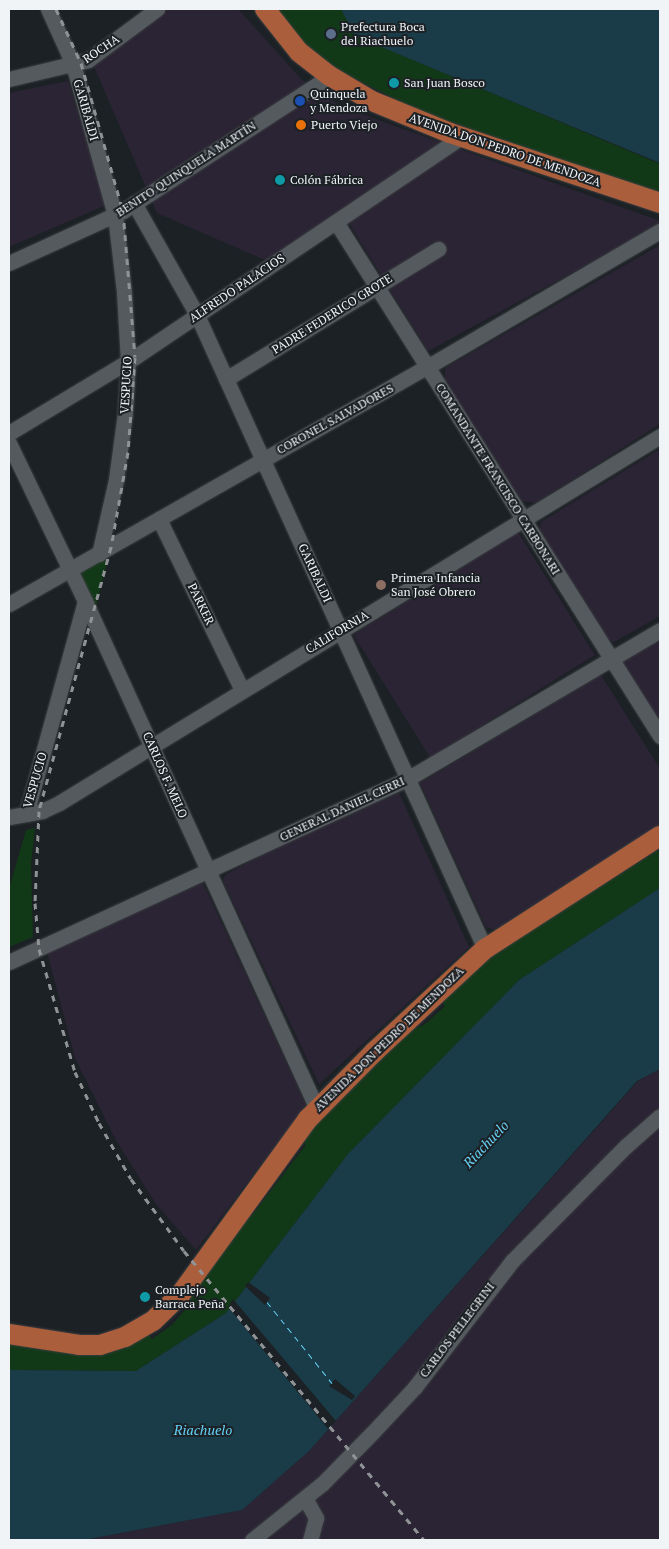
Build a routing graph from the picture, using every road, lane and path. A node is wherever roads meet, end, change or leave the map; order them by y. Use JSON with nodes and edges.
{"nodes":[{"id":1,"x":48,"y":9,"type":"edge"},
{"id":2,"x":157,"y":9,"type":"edge"},
{"id":3,"x":265,"y":9,"type":"edge"},
{"id":4,"x":73,"y":64,"type":"junction"},
{"id":5,"x":330,"y":76,"type":"junction"},
{"id":6,"x":9,"y":79,"type":"edge"},
{"id":7,"x":461,"y":137,"type":"junction"},
{"id":8,"x":134,"y":203,"type":"junction"},
{"id":9,"x":660,"y":203,"type":"edge"},
{"id":10,"x":115,"y":215,"type":"junction"},
{"id":11,"x":336,"y":222,"type":"junction"},
{"id":12,"x":660,"y":231,"type":"edge"},
{"id":13,"x":438,"y":250,"type":"dead end"},
{"id":14,"x":9,"y":263,"type":"edge"},
{"id":15,"x":376,"y":288,"type":"junction"},
{"id":16,"x":197,"y":315,"type":"junction"},
{"id":17,"x":128,"y":361,"type":"junction"},
{"id":18,"x":427,"y":367,"type":"junction"},
{"id":19,"x":226,"y":379,"type":"junction"},
{"id":20,"x":9,"y":434,"type":"edge"},
{"id":21,"x":660,"y":436,"type":"edge"},
{"id":22,"x":9,"y":443,"type":"edge"},
{"id":23,"x":263,"y":460,"type":"junction"},
{"id":24,"x":159,"y":518,"type":"junction"},
{"id":25,"x":523,"y":520,"type":"junction"},
{"id":26,"x":99,"y":554,"type":"junction"},
{"id":27,"x":70,"y":570,"type":"junction"},
{"id":28,"x":85,"y":601,"type":"junction"},
{"id":29,"x":9,"y":604,"type":"edge"},
{"id":30,"x":341,"y":630,"type":"junction"},
{"id":31,"x":660,"y":630,"type":"edge"},
{"id":32,"x":611,"y":658,"type":"junction"},
{"id":33,"x":242,"y":690,"type":"junction"},
{"id":34,"x":660,"y":736,"type":"edge"},
{"id":35,"x":151,"y":745,"type":"junction"},
{"id":36,"x":409,"y":778,"type":"junction"},
{"id":37,"x":26,"y":814,"type":"junction"},
{"id":38,"x":9,"y":817,"type":"edge"},
{"id":39,"x":660,"y":836,"type":"edge"},
{"id":40,"x":208,"y":872,"type":"junction"},
{"id":41,"x":485,"y":949,"type":"junction"},
{"id":42,"x":9,"y":962,"type":"edge"},
{"id":43,"x":317,"y":1109,"type":"junction"},
{"id":44,"x":660,"y":1116,"type":"edge"},
{"id":45,"x":9,"y":1334,"type":"edge"},
{"id":46,"x":305,"y":1498,"type":"junction"},
{"id":47,"x":252,"y":1540,"type":"edge"},
{"id":48,"x":310,"y":1540,"type":"edge"}],
"edges":[{"from":1,"to":4,"type":"street","name":"GARIBALDI"},
{"from":2,"to":4,"type":"street","name":"ROCHA"},
{"from":3,"to":5,"type":"main road","name":"AVENIDA DON PEDRO DE MENDOZA"},
{"from":4,"to":6,"type":"street","name":"ROCHA"},
{"from":4,"to":10,"type":"street","name":"GARIBALDI"},
{"from":5,"to":7,"type":"main road","name":"AVENIDA DON PEDRO DE MENDOZA"},
{"from":5,"to":8,"type":"street","name":"BENITO QUINQUELA MARTÍN"},
{"from":7,"to":9,"type":"main road","name":"AVENIDA DON PEDRO DE MENDOZA"},
{"from":7,"to":11,"type":"street","name":"ALFREDO PALACIOS"},
{"from":8,"to":10,"type":"street","name":"BENITO QUINQUELA MARTÍN"},
{"from":8,"to":16,"type":"street","name":"GARIBALDI"},
{"from":10,"to":14,"type":"street","name":"BENITO QUINQUELA MARTÍN"},
{"from":10,"to":17,"type":"street","name":"VESPUCIO"},
{"from":11,"to":15,"type":"street","name":"COMANDANTE FRANCISCO CARBONARI"},
{"from":11,"to":16,"type":"street","name":"ALFREDO PALACIOS"},
{"from":12,"to":18,"type":"street","name":"CORONEL SALVADORES"},
{"from":13,"to":15,"type":"street","name":"PADRE FEDERICO GROTE"},
{"from":15,"to":18,"type":"street","name":"COMANDANTE FRANCISCO CARBONARI"},
{"from":15,"to":19,"type":"street","name":"PADRE FEDERICO GROTE"},
{"from":16,"to":17,"type":"street","name":"ALFREDO PALACIOS"},
{"from":16,"to":19,"type":"street","name":"GARIBALDI"},
{"from":17,"to":20,"type":"street","name":"ALFREDO PALACIOS"},
{"from":17,"to":26,"type":"street","name":"VESPUCIO"},
{"from":18,"to":23,"type":"street","name":"CORONEL SALVADORES"},
{"from":18,"to":25,"type":"street","name":"COMANDANTE FRANCISCO CARBONARI"},
{"from":19,"to":23,"type":"street","name":"GARIBALDI"},
{"from":21,"to":25,"type":"street","name":"CALIFORNIA"},
{"from":22,"to":27,"type":"street","name":"CARLOS F. MELO"},
{"from":23,"to":24,"type":"street","name":"CORONEL SALVADORES"},
{"from":23,"to":30,"type":"street","name":"GARIBALDI"},
{"from":24,"to":26,"type":"street","name":"CORONEL SALVADORES"},
{"from":24,"to":33,"type":"street","name":"PARKER"},
{"from":25,"to":30,"type":"street","name":"CALIFORNIA"},
{"from":25,"to":32,"type":"street","name":"COMANDANTE FRANCISCO CARBONARI"},
{"from":26,"to":27,"type":"street","name":"CORONEL SALVADORES"},
{"from":27,"to":28,"type":"street","name":"CARLOS F. MELO"},
{"from":27,"to":29,"type":"street","name":"CORONEL SALVADORES"},
{"from":28,"to":35,"type":"street","name":"CARLOS F. MELO"},
{"from":28,"to":37,"type":"street","name":"VESPUCIO"},
{"from":30,"to":33,"type":"street","name":"CALIFORNIA"},
{"from":30,"to":36,"type":"street","name":"GARIBALDI"},
{"from":31,"to":32,"type":"street","name":"GENERAL DANIEL CERRI"},
{"from":32,"to":34,"type":"street","name":"COMANDANTE FRANCISCO CARBONARI"},
{"from":32,"to":36,"type":"street","name":"GENERAL DANIEL CERRI"},
{"from":33,"to":35,"type":"street","name":"CALIFORNIA"},
{"from":35,"to":37,"type":"street","name":"CALIFORNIA"},
{"from":35,"to":40,"type":"street","name":"CARLOS F. MELO"},
{"from":36,"to":40,"type":"street","name":"GENERAL DANIEL CERRI"},
{"from":36,"to":41,"type":"street","name":"GARIBALDI"},
{"from":37,"to":38,"type":"street","name":"CALIFORNIA"},
{"from":39,"to":41,"type":"main road","name":"AVENIDA DON PEDRO DE MENDOZA"},
{"from":40,"to":42,"type":"street","name":"GENERAL DANIEL CERRI"},
{"from":40,"to":43,"type":"street","name":"CARLOS F. MELO"},
{"from":41,"to":43,"type":"main road","name":"AVENIDA DON PEDRO DE MENDOZA"},
{"from":43,"to":45,"type":"main road","name":"AVENIDA DON PEDRO DE MENDOZA"},
{"from":44,"to":46,"type":"street","name":"CARLOS PELLEGRINI"},
{"from":46,"to":47,"type":"street","name":"CARLOS PELLEGRINI"},
{"from":46,"to":48,"type":"street"}]}
